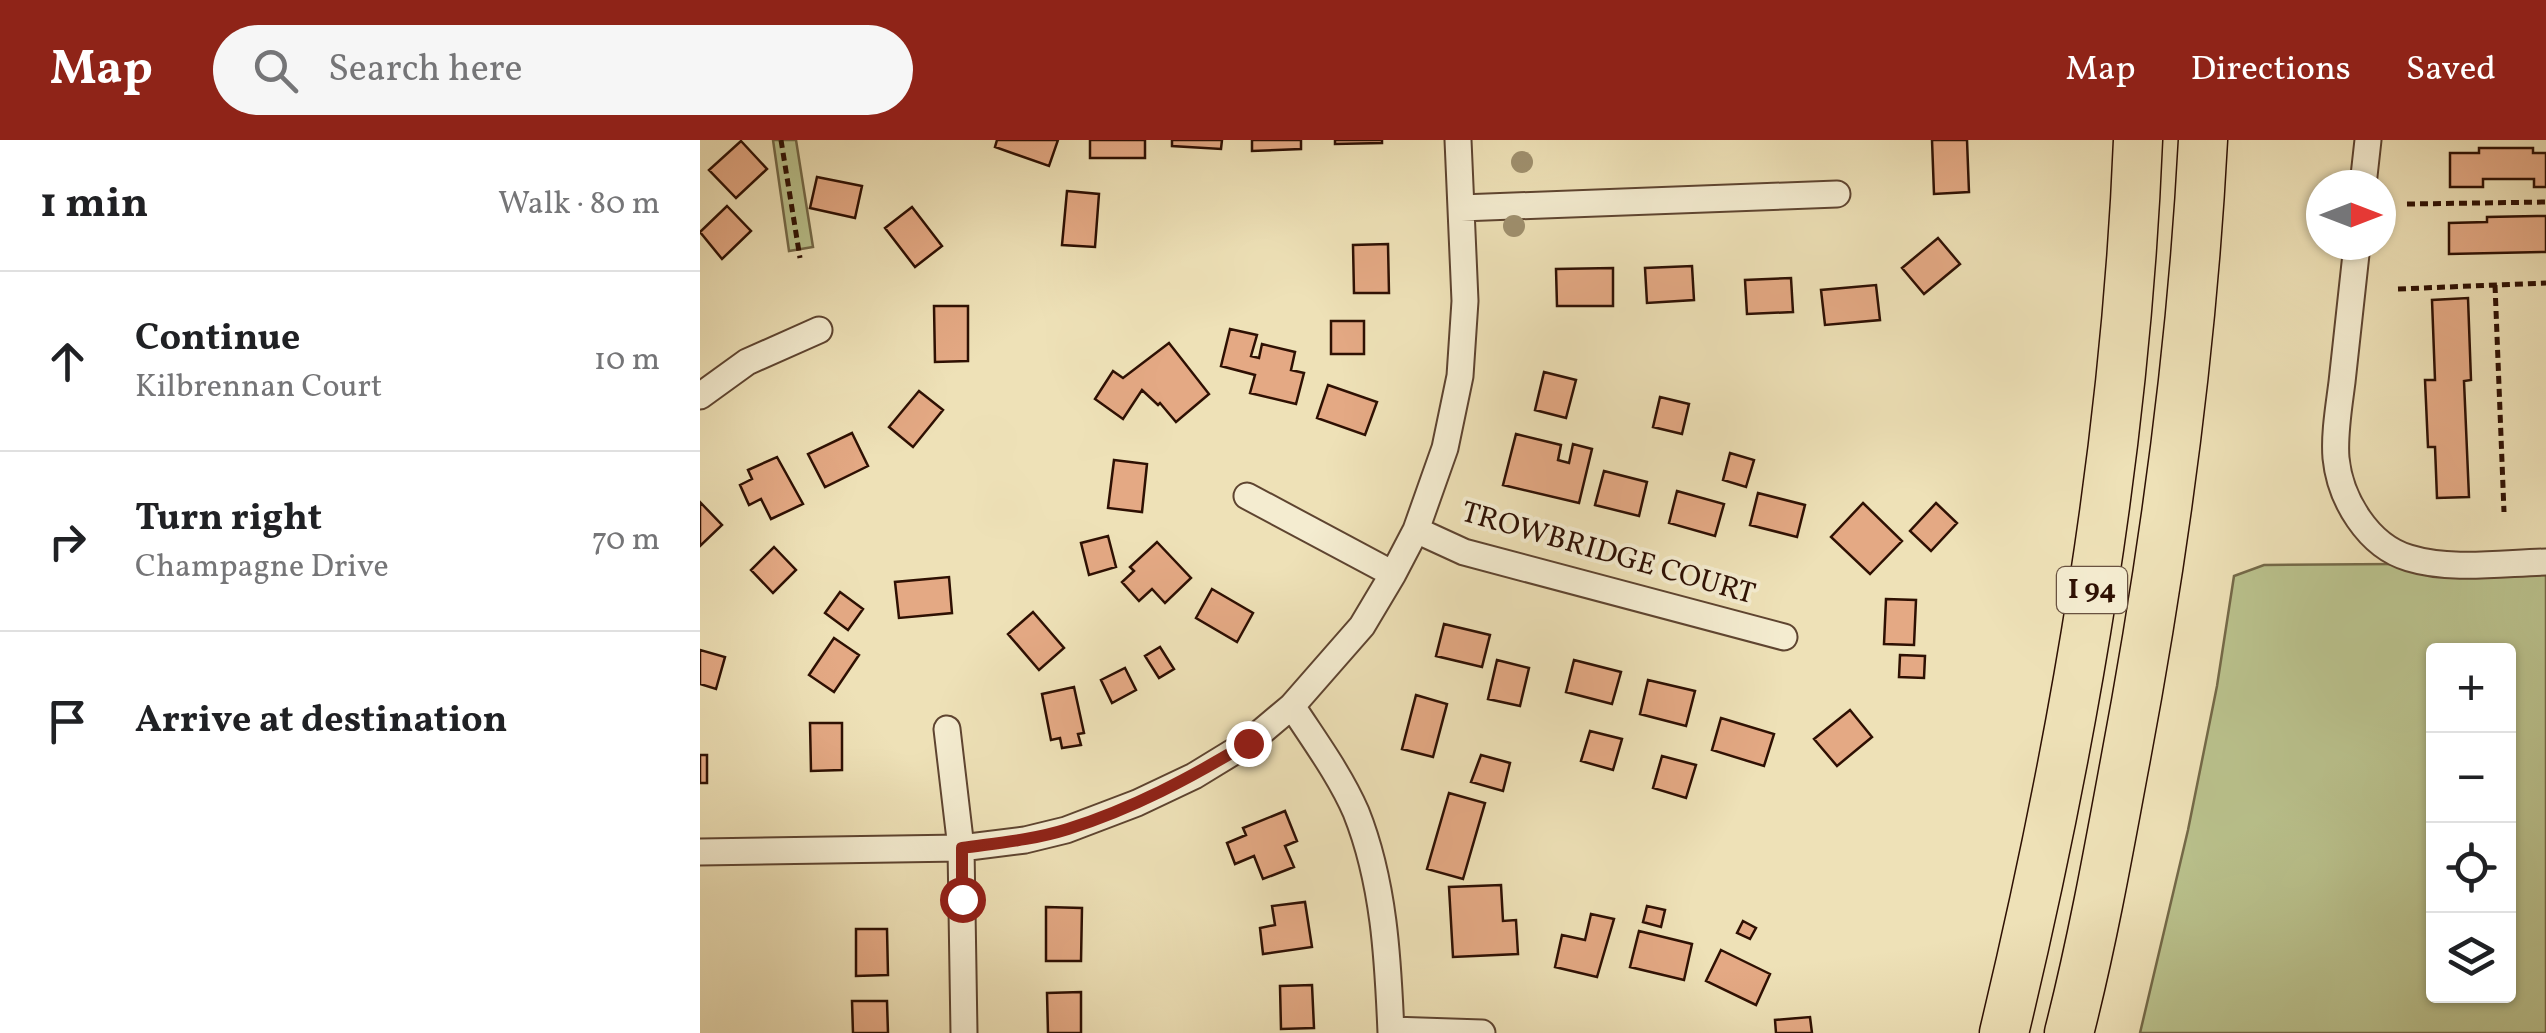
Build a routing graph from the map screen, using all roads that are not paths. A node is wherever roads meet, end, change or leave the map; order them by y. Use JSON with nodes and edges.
{"nodes":[{"id":1,"x":1458,"y":140,"type":"edge"},
{"id":2,"x":2138,"y":140,"type":"edge"},
{"id":3,"x":2203,"y":140,"type":"edge"},
{"id":4,"x":2368,"y":140,"type":"edge"},
{"id":5,"x":2365,"y":170,"type":"edge"},
{"id":6,"x":1837,"y":194,"type":"dead end"},
{"id":7,"x":1461,"y":208,"type":"junction"},
{"id":8,"x":2354,"y":260,"type":"edge"},
{"id":9,"x":819,"y":330,"type":"dead end"},
{"id":10,"x":700,"y":396,"type":"edge"},
{"id":11,"x":1247,"y":496,"type":"dead end"},
{"id":12,"x":1416,"y":530,"type":"junction"},
{"id":13,"x":2546,"y":562,"type":"edge"},
{"id":14,"x":1393,"y":574,"type":"junction"},
{"id":15,"x":1784,"y":637,"type":"dead end"},
{"id":16,"x":1292,"y":706,"type":"junction"},
{"id":17,"x":947,"y":730,"type":"dead end"},
{"id":18,"x":962,"y":848,"type":"junction"},
{"id":19,"x":700,"y":852,"type":"edge"},
{"id":20,"x":1391,"y":1032,"type":"edge"},
{"id":21,"x":964,"y":1033,"type":"edge"},
{"id":22,"x":1482,"y":1033,"type":"edge"},
{"id":23,"x":2004,"y":1033,"type":"edge"},
{"id":24,"x":2069,"y":1033,"type":"edge"}],
"edges":[{"from":1,"to":7,"type":"street"},
{"from":2,"to":23,"type":"highway","number":"I 94"},
{"from":3,"to":24,"type":"highway","number":"I 94"},
{"from":4,"to":5,"type":"street"},
{"from":6,"to":7,"type":"street"},
{"from":7,"to":12,"type":"street"},
{"from":8,"to":13,"type":"street"},
{"from":9,"to":10,"type":"street"},
{"from":11,"to":14,"type":"street"},
{"from":12,"to":14,"type":"street"},
{"from":12,"to":15,"type":"street","name":"TROWBRIDGE COURT"},
{"from":14,"to":16,"type":"street"},
{"from":16,"to":18,"type":"street"},
{"from":16,"to":20,"type":"street"},
{"from":17,"to":18,"type":"street"},
{"from":18,"to":19,"type":"street"},
{"from":18,"to":21,"type":"street"},
{"from":20,"to":22,"type":"street"}]}
